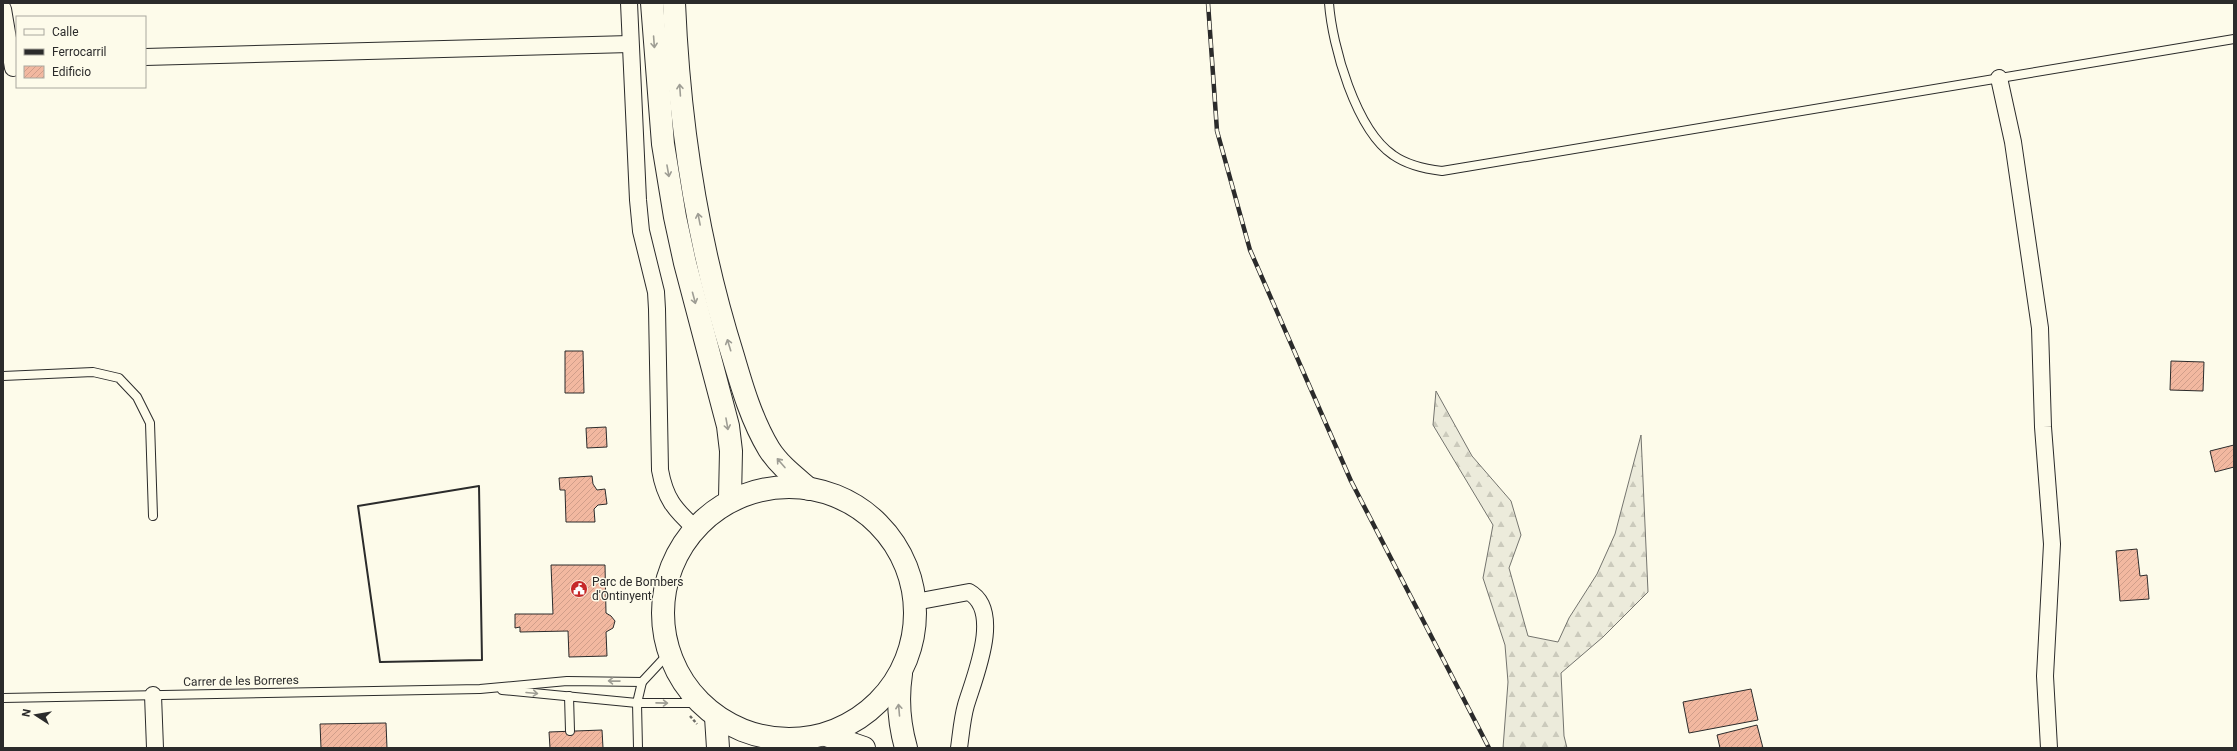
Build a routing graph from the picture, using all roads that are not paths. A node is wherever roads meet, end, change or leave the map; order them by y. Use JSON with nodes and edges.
{"nodes":[{"id":1,"x":629,"y":3,"type":"edge"},
{"id":2,"x":652,"y":3,"type":"edge"},
{"id":3,"x":674,"y":3,"type":"edge"},
{"id":4,"x":1329,"y":3,"type":"edge"},
{"id":5,"x":3,"y":9,"type":"edge"},
{"id":6,"x":2234,"y":39,"type":"edge"},
{"id":7,"x":630,"y":44,"type":"junction"},
{"id":8,"x":146,"y":57,"type":"edge"},
{"id":9,"x":11,"y":68,"type":"edge"},
{"id":10,"x":1999,"y":78,"type":"junction"},
{"id":11,"x":3,"y":376,"type":"edge"},
{"id":12,"x":809,"y":489,"type":"junction"},
{"id":13,"x":730,"y":498,"type":"junction"},
{"id":14,"x":153,"y":516,"type":"dead end"},
{"id":15,"x":695,"y":528,"type":"junction"},
{"id":16,"x":915,"y":602,"type":"junction"},
{"id":17,"x":669,"y":653,"type":"junction"},
{"id":18,"x":902,"y":671,"type":"junction"},
{"id":19,"x":642,"y":682,"type":"junction"},
{"id":20,"x":480,"y":689,"type":"junction"},
{"id":21,"x":154,"y":695,"type":"junction"},
{"id":22,"x":569,"y":696,"type":"junction"},
{"id":23,"x":3,"y":698,"type":"edge"},
{"id":24,"x":637,"y":703,"type":"junction"},
{"id":25,"x":700,"y":703,"type":"junction"},
{"id":26,"x":709,"y":723,"type":"junction"},
{"id":27,"x":570,"y":731,"type":"dead end"},
{"id":28,"x":826,"y":735,"type":"junction"},
{"id":29,"x":787,"y":744,"type":"edge"},
{"id":30,"x":155,"y":748,"type":"edge"},
{"id":31,"x":638,"y":748,"type":"edge"},
{"id":32,"x":718,"y":748,"type":"edge"},
{"id":33,"x":864,"y":748,"type":"edge"},
{"id":34,"x":906,"y":748,"type":"edge"},
{"id":35,"x":959,"y":748,"type":"edge"},
{"id":36,"x":2049,"y":748,"type":"edge"}],
"edges":[{"from":1,"to":7,"type":"street"},
{"from":2,"to":13,"type":"main road","one_way":true},
{"from":12,"to":3,"type":"main road","one_way":true},
{"from":4,"to":10,"type":"lane"},
{"from":5,"to":9,"type":"street"},
{"from":6,"to":10,"type":"lane"},
{"from":7,"to":8,"type":"street"},
{"from":7,"to":15,"type":"street"},
{"from":10,"to":36,"type":"street"},
{"from":11,"to":14,"type":"lane"},
{"from":12,"to":13,"type":"main road"},
{"from":12,"to":16,"type":"main road"},
{"from":13,"to":15,"type":"main road"},
{"from":15,"to":17,"type":"main road"},
{"from":16,"to":18,"type":"main road"},
{"from":16,"to":35,"type":"street"},
{"from":17,"to":19,"type":"lane"},
{"from":17,"to":25,"type":"main road"},
{"from":18,"to":28,"type":"main road"},
{"from":34,"to":18,"type":"main road","one_way":true},
{"from":19,"to":20,"type":"lane","one_way":true},
{"from":19,"to":24,"type":"lane"},
{"from":20,"to":21,"type":"lane","name":"Carrer de les Borreres"},
{"from":20,"to":22,"type":"lane","one_way":true},
{"from":21,"to":23,"type":"lane","name":"Carrer de les Borreres"},
{"from":21,"to":30,"type":"street"},
{"from":22,"to":24,"type":"lane"},
{"from":22,"to":27,"type":"lane"},
{"from":24,"to":25,"type":"lane","one_way":true},
{"from":24,"to":31,"type":"lane"},
{"from":25,"to":26,"type":"main road"},
{"from":26,"to":29,"type":"main road"},
{"from":26,"to":32,"type":"main road"},
{"from":28,"to":29,"type":"main road"},
{"from":28,"to":33,"type":"main road"}]}
